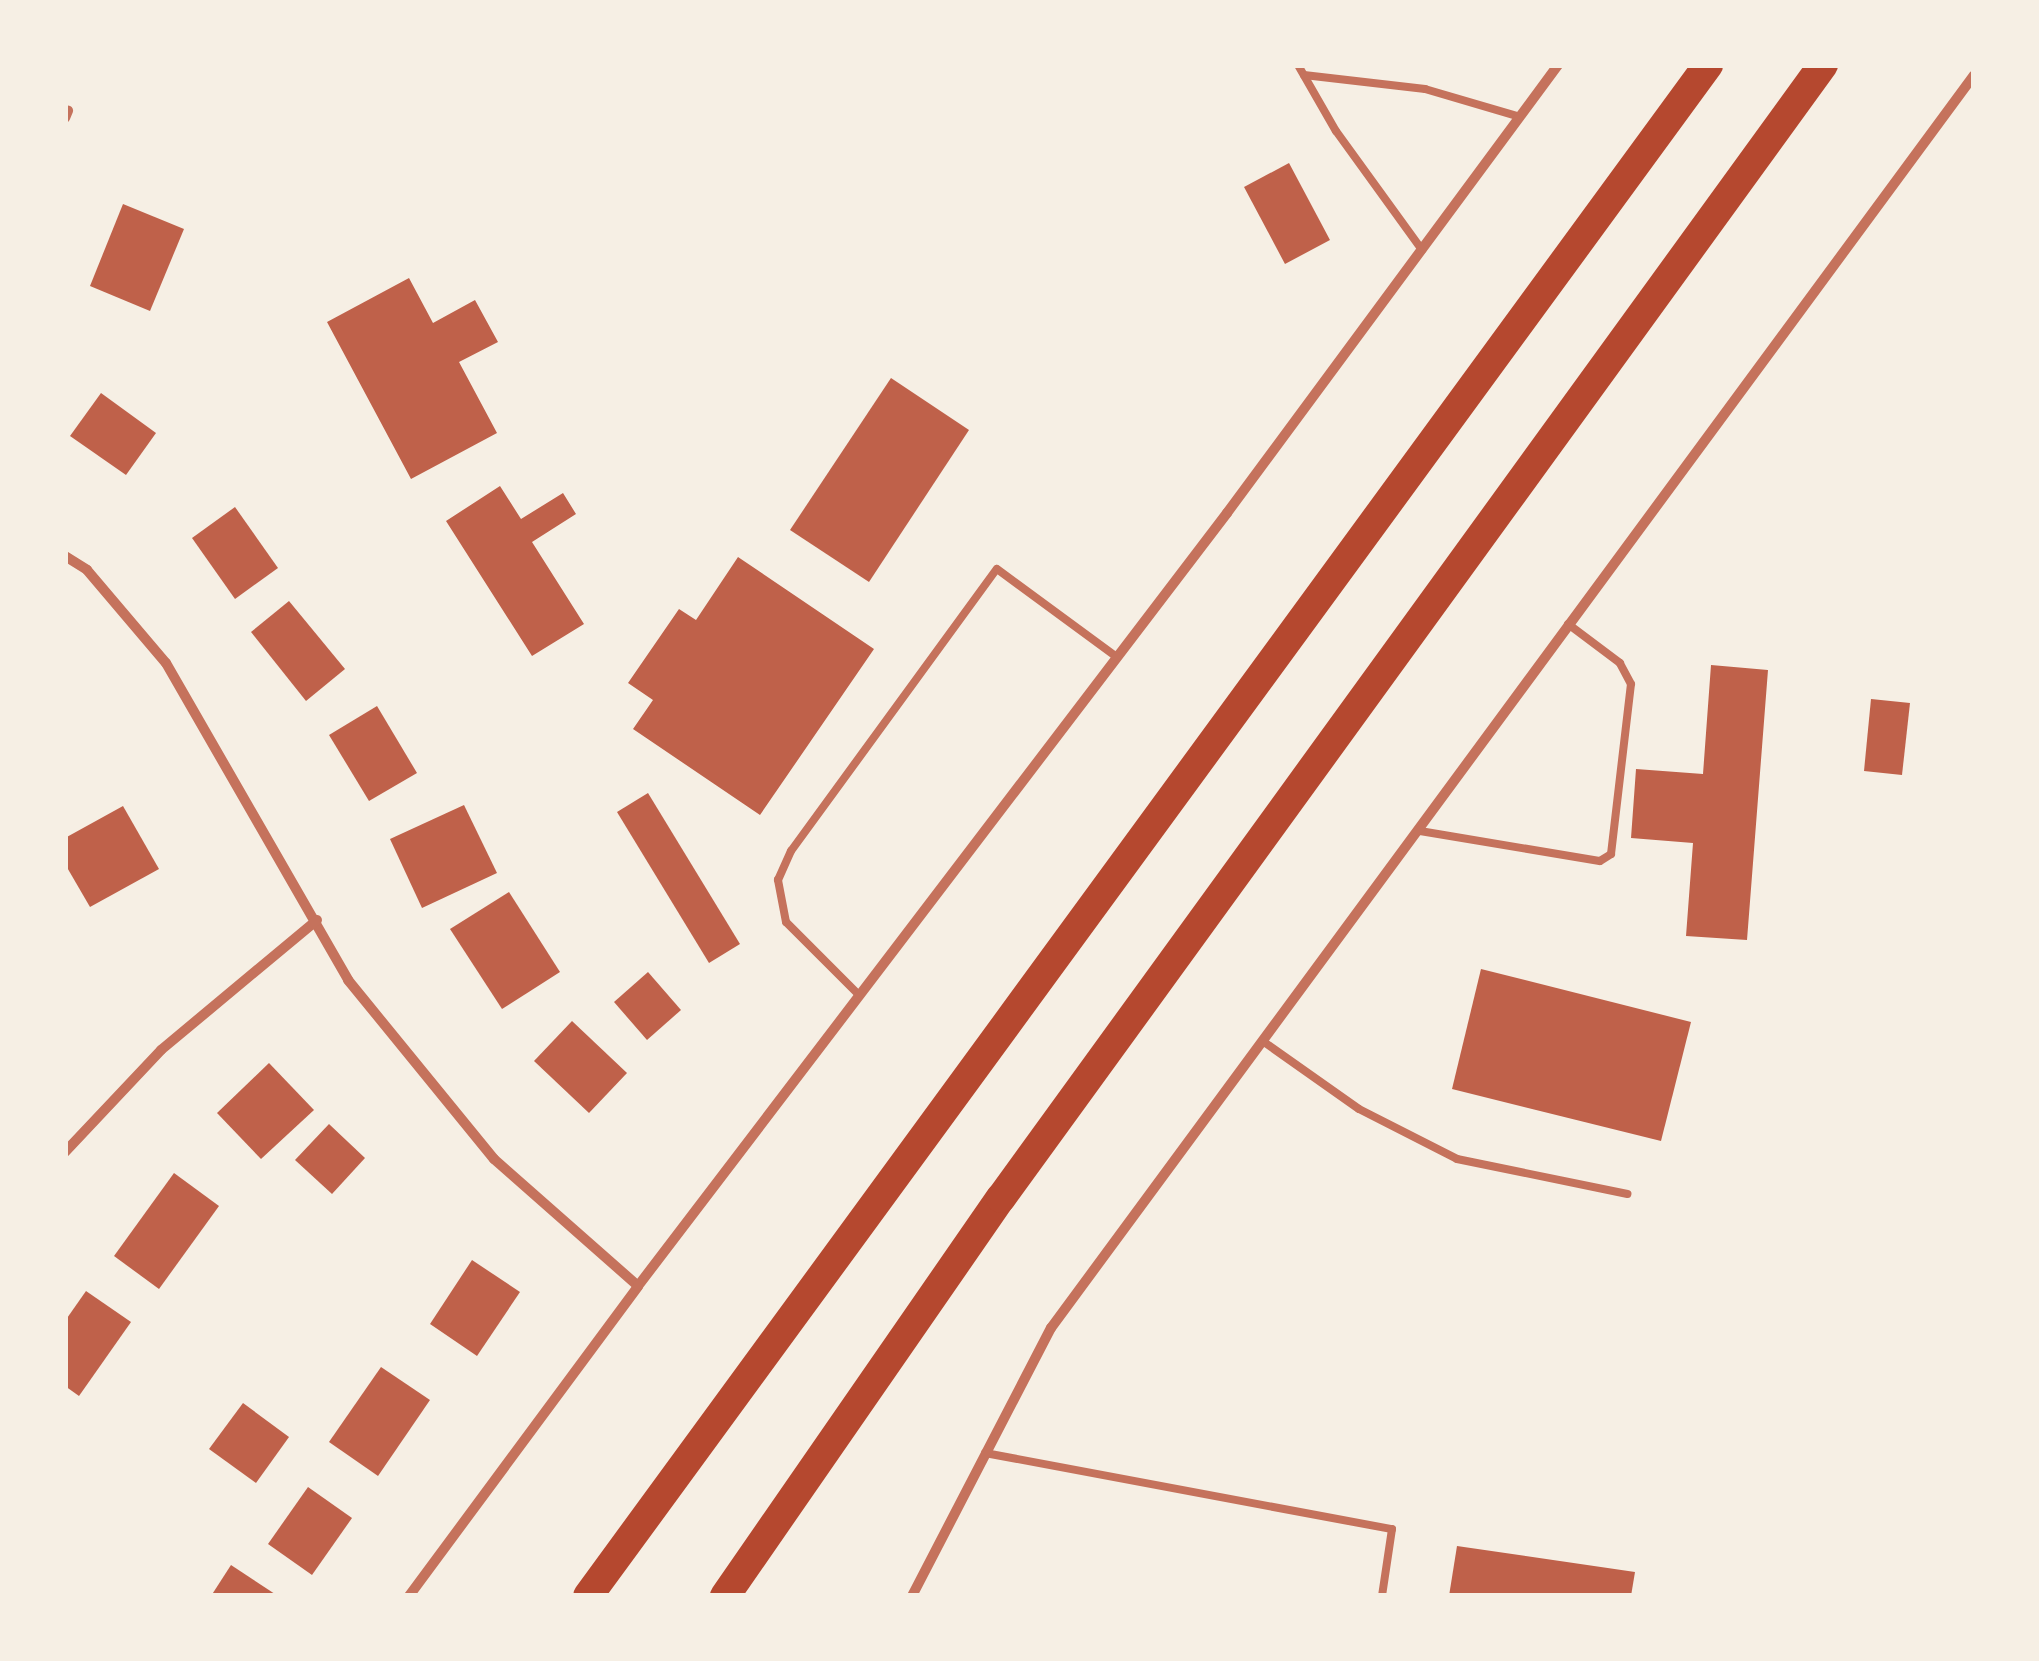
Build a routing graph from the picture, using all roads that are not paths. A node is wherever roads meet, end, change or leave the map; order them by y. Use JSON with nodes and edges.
{"nodes":[{"id":1,"x":1298,"y":65,"type":"edge"},
{"id":2,"x":1558,"y":65,"type":"edge"},
{"id":3,"x":1823,"y":65,"type":"edge"},
{"id":4,"x":1700,"y":71,"type":"edge"},
{"id":5,"x":1304,"y":75,"type":"junction"},
{"id":6,"x":1974,"y":75,"type":"edge"},
{"id":7,"x":1520,"y":117,"type":"junction"},
{"id":8,"x":1422,"y":250,"type":"junction"},
{"id":9,"x":65,"y":556,"type":"edge"},
{"id":10,"x":1568,"y":624,"type":"junction"},
{"id":11,"x":1117,"y":657,"type":"junction"},
{"id":12,"x":1420,"y":830,"type":"junction"},
{"id":13,"x":317,"y":920,"type":"junction"},
{"id":14,"x":859,"y":995,"type":"junction"},
{"id":15,"x":1264,"y":1042,"type":"junction"},
{"id":16,"x":65,"y":1152,"type":"edge"},
{"id":17,"x":1627,"y":1194,"type":"dead end"},
{"id":18,"x":638,"y":1286,"type":"junction"},
{"id":19,"x":985,"y":1452,"type":"junction"},
{"id":20,"x":726,"y":1595,"type":"edge"},
{"id":21,"x":409,"y":1596,"type":"edge"},
{"id":22,"x":588,"y":1596,"type":"edge"},
{"id":23,"x":912,"y":1596,"type":"edge"},
{"id":24,"x":1382,"y":1596,"type":"edge"}],
"edges":[{"from":1,"to":5,"type":"lane"},
{"from":2,"to":7,"type":"street"},
{"from":3,"to":20,"type":"highway"},
{"from":4,"to":22,"type":"highway"},
{"from":5,"to":7,"type":"lane"},
{"from":5,"to":8,"type":"lane"},
{"from":6,"to":10,"type":"street"},
{"from":7,"to":8,"type":"street"},
{"from":8,"to":11,"type":"street"},
{"from":9,"to":13,"type":"street"},
{"from":10,"to":12,"type":"street"},
{"from":10,"to":12,"type":"lane"},
{"from":11,"to":14,"type":"street"},
{"from":11,"to":14,"type":"lane"},
{"from":12,"to":15,"type":"street"},
{"from":13,"to":16,"type":"street"},
{"from":13,"to":18,"type":"street"},
{"from":14,"to":18,"type":"street"},
{"from":15,"to":17,"type":"lane"},
{"from":15,"to":19,"type":"street"},
{"from":18,"to":21,"type":"street"},
{"from":19,"to":23,"type":"street"},
{"from":19,"to":24,"type":"lane"}]}
